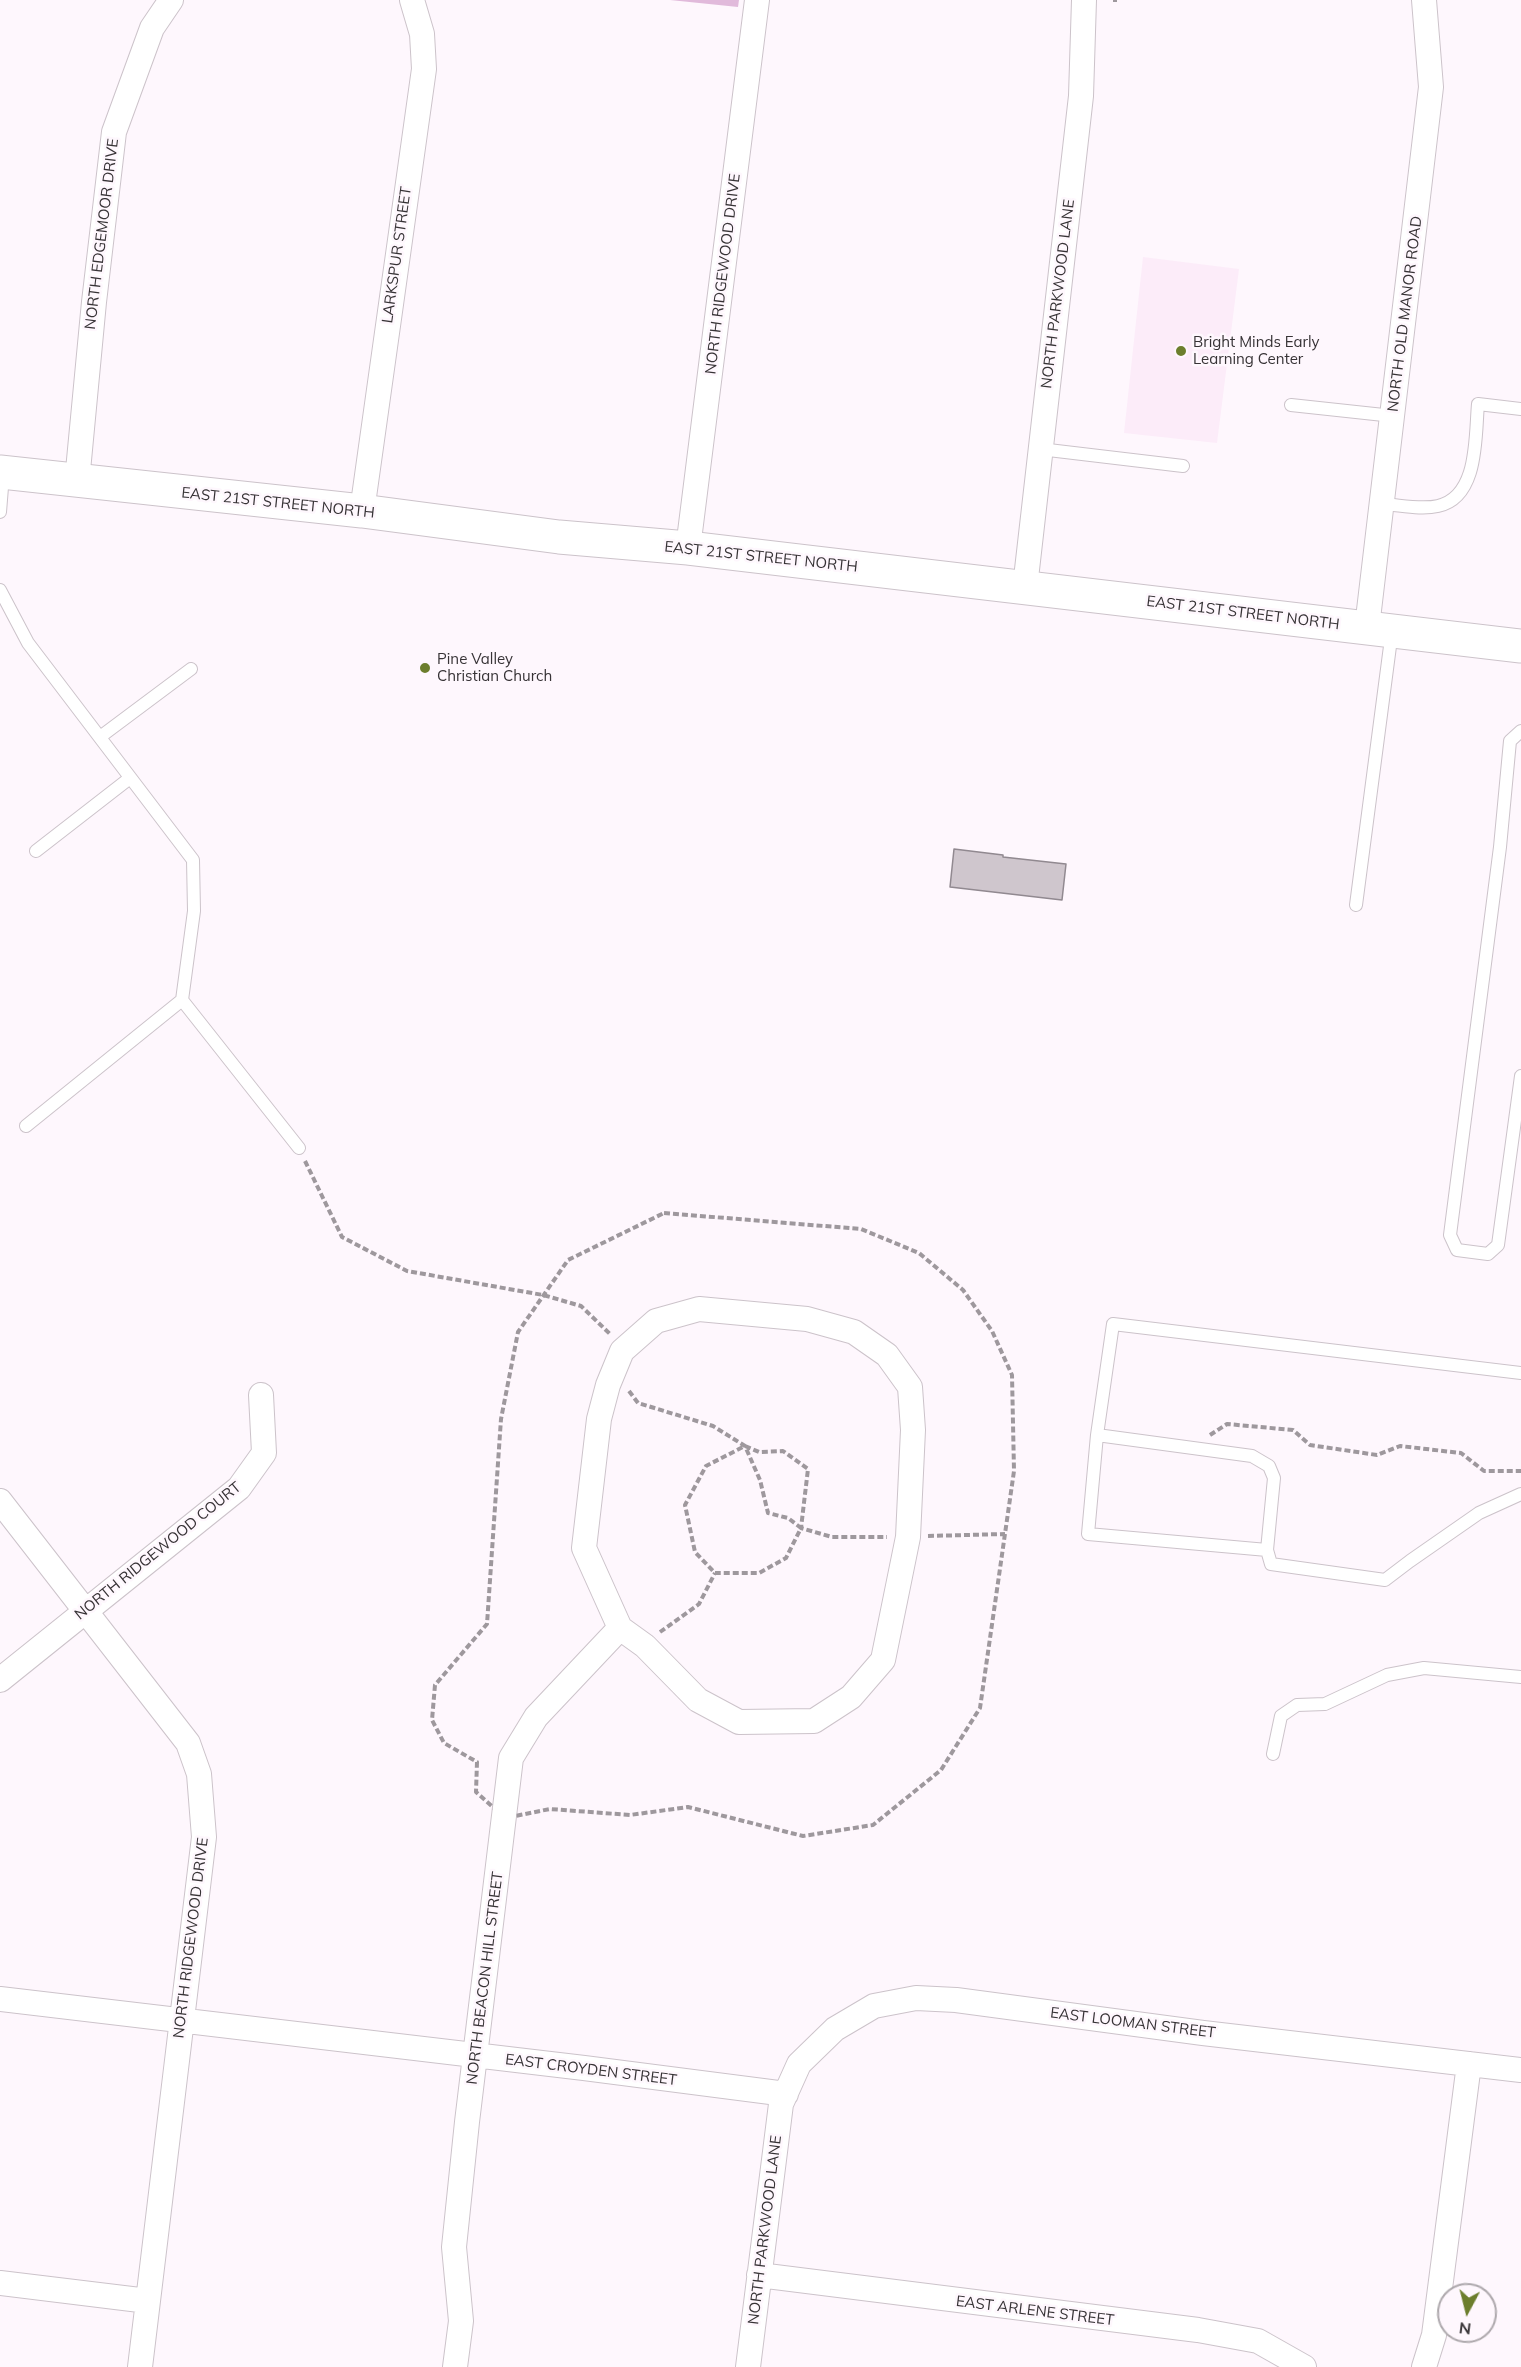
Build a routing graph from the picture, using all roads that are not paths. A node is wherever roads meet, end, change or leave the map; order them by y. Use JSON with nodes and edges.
{"nodes":[{"id":1,"x":412,"y":0,"type":"edge"},
{"id":2,"x":757,"y":0,"type":"edge"},
{"id":3,"x":1084,"y":0,"type":"edge"},
{"id":4,"x":1424,"y":0,"type":"edge"},
{"id":5,"x":168,"y":1,"type":"edge"},
{"id":6,"x":1291,"y":405,"type":"dead end"},
{"id":7,"x":1521,"y":409,"type":"edge"},
{"id":8,"x":1393,"y":416,"type":"junction"},
{"id":9,"x":1040,"y":449,"type":"junction"},
{"id":10,"x":1183,"y":466,"type":"dead end"},
{"id":11,"x":2,"y":472,"type":"edge"},
{"id":12,"x":77,"y":481,"type":"junction"},
{"id":13,"x":1382,"y":504,"type":"junction"},
{"id":14,"x":362,"y":511,"type":"junction"},
{"id":15,"x":0,"y":512,"type":"edge"},
{"id":16,"x":688,"y":548,"type":"junction"},
{"id":17,"x":1026,"y":587,"type":"junction"},
{"id":18,"x":0,"y":590,"type":"edge"},
{"id":19,"x":1380,"y":629,"type":"junction"},
{"id":20,"x":1521,"y":646,"type":"edge"},
{"id":21,"x":191,"y":669,"type":"dead end"},
{"id":22,"x":1521,"y":731,"type":"edge"},
{"id":23,"x":99,"y":737,"type":"junction"},
{"id":24,"x":130,"y":778,"type":"junction"},
{"id":25,"x":36,"y":851,"type":"dead end"},
{"id":26,"x":1356,"y":905,"type":"dead end"},
{"id":27,"x":182,"y":1000,"type":"junction"},
{"id":28,"x":1521,"y":1076,"type":"edge"},
{"id":29,"x":26,"y":1126,"type":"dead end"},
{"id":30,"x":299,"y":1148,"type":"road end"},
{"id":31,"x":1521,"y":1373,"type":"edge"},
{"id":32,"x":261,"y":1395,"type":"dead end"},
{"id":33,"x":1097,"y":1435,"type":"junction"},
{"id":34,"x":1521,"y":1494,"type":"edge"},
{"id":35,"x":0,"y":1501,"type":"edge"},
{"id":36,"x":1267,"y":1550,"type":"junction"},
{"id":37,"x":87,"y":1611,"type":"junction"},
{"id":38,"x":620,"y":1628,"type":"junction"},
{"id":39,"x":1521,"y":1677,"type":"edge"},
{"id":40,"x":0,"y":1680,"type":"edge"},
{"id":41,"x":1273,"y":1754,"type":"dead end"},
{"id":42,"x":0,"y":1999,"type":"edge"},
{"id":43,"x":182,"y":2021,"type":"junction"},
{"id":44,"x":475,"y":2056,"type":"junction"},
{"id":45,"x":1469,"y":2064,"type":"junction"},
{"id":46,"x":1521,"y":2070,"type":"edge"},
{"id":47,"x":786,"y":2094,"type":"junction"},
{"id":48,"x":759,"y":2275,"type":"junction"},
{"id":49,"x":0,"y":2283,"type":"edge"},
{"id":50,"x":148,"y":2301,"type":"junction"},
{"id":51,"x":140,"y":2367,"type":"edge"},
{"id":52,"x":455,"y":2367,"type":"edge"},
{"id":53,"x":748,"y":2367,"type":"edge"},
{"id":54,"x":1304,"y":2367,"type":"edge"},
{"id":55,"x":1424,"y":2367,"type":"edge"}],
"edges":[{"from":1,"to":14,"type":"street","name":"LARKSPUR STREET"},
{"from":2,"to":16,"type":"street","name":"NORTH RIDGEWOOD DRIVE"},
{"from":3,"to":9,"type":"street","name":"NORTH PARKWOOD LANE"},
{"from":4,"to":8,"type":"street","name":"NORTH OLD MANOR ROAD"},
{"from":5,"to":12,"type":"street","name":"NORTH EDGEMOOR DRIVE"},
{"from":6,"to":8,"type":"lane"},
{"from":7,"to":13,"type":"lane"},
{"from":8,"to":13,"type":"street","name":"NORTH OLD MANOR ROAD"},
{"from":9,"to":10,"type":"lane"},
{"from":9,"to":17,"type":"street","name":"NORTH PARKWOOD LANE"},
{"from":11,"to":12,"type":"main road","name":"EAST 21ST STREET NORTH"},
{"from":11,"to":15,"type":"lane"},
{"from":12,"to":14,"type":"main road","name":"EAST 21ST STREET NORTH"},
{"from":13,"to":19,"type":"street","name":"NORTH OLD MANOR ROAD"},
{"from":14,"to":16,"type":"main road","name":"EAST 21ST STREET NORTH"},
{"from":16,"to":17,"type":"main road","name":"EAST 21ST STREET NORTH"},
{"from":17,"to":19,"type":"main road","name":"EAST 21ST STREET NORTH"},
{"from":18,"to":23,"type":"lane"},
{"from":19,"to":20,"type":"main road","name":"EAST 21ST STREET NORTH"},
{"from":19,"to":26,"type":"lane"},
{"from":21,"to":23,"type":"lane"},
{"from":22,"to":28,"type":"lane"},
{"from":23,"to":24,"type":"lane"},
{"from":24,"to":25,"type":"lane"},
{"from":24,"to":27,"type":"lane"},
{"from":27,"to":29,"type":"lane"},
{"from":27,"to":30,"type":"lane"},
{"from":31,"to":33,"type":"lane"},
{"from":32,"to":37,"type":"street","name":"NORTH RIDGEWOOD COURT"},
{"from":33,"to":36,"type":"lane"},
{"from":33,"to":36,"type":"lane"},
{"from":34,"to":36,"type":"lane"},
{"from":35,"to":37,"type":"street","name":"NORTH RIDGEWOOD DRIVE"},
{"from":37,"to":40,"type":"street","name":"NORTH RIDGEWOOD COURT"},
{"from":37,"to":43,"type":"street","name":"NORTH RIDGEWOOD DRIVE"},
{"from":38,"to":38,"type":"street"},
{"from":38,"to":44,"type":"street","name":"NORTH BEACON HILL STREET"},
{"from":39,"to":41,"type":"lane"},
{"from":42,"to":43,"type":"street","name":"EAST CROYDEN STREET"},
{"from":43,"to":44,"type":"street","name":"EAST CROYDEN STREET"},
{"from":43,"to":50,"type":"street","name":"NORTH RIDGEWOOD DRIVE"},
{"from":44,"to":47,"type":"street","name":"EAST CROYDEN STREET"},
{"from":44,"to":52,"type":"street","name":"NORTH BEACON HILL STREET"},
{"from":45,"to":46,"type":"street","name":"EAST LOOMAN STREET"},
{"from":45,"to":47,"type":"street","name":"EAST LOOMAN STREET"},
{"from":45,"to":55,"type":"street"},
{"from":47,"to":48,"type":"street","name":"NORTH PARKWOOD LANE"},
{"from":48,"to":53,"type":"street","name":"NORTH PARKWOOD LANE"},
{"from":48,"to":54,"type":"street","name":"EAST ARLENE STREET"},
{"from":49,"to":50,"type":"street"},
{"from":50,"to":51,"type":"street","name":"NORTH RIDGEWOOD DRIVE"}]}
